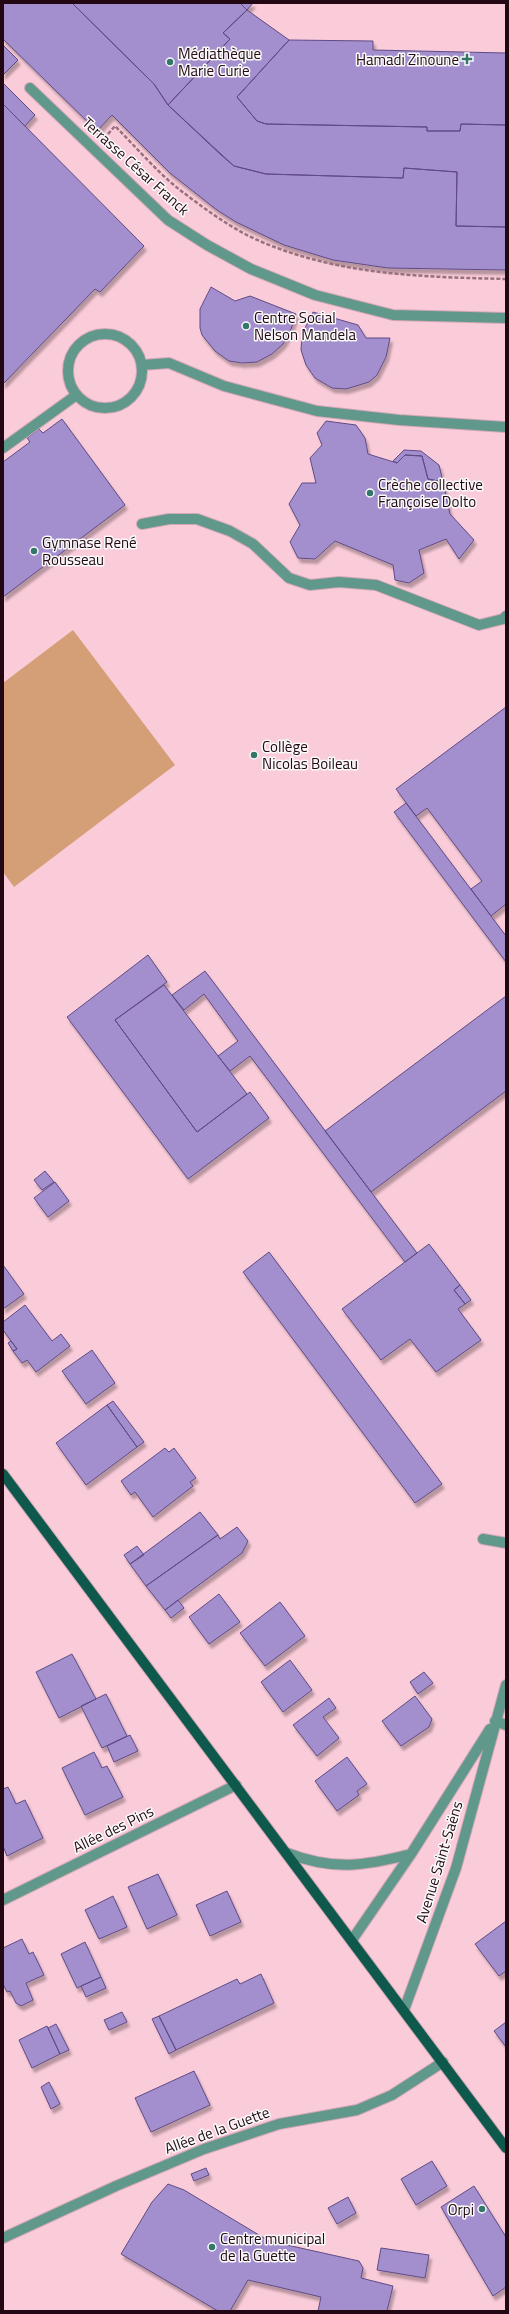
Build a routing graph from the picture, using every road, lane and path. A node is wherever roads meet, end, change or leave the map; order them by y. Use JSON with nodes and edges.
{"nodes":[{"id":1,"x":30,"y":88,"type":"dead end"},
{"id":2,"x":93,"y":149,"type":"junction"},
{"id":3,"x":506,"y":279,"type":"edge"},
{"id":4,"x":506,"y":318,"type":"edge"},
{"id":5,"x":142,"y":365,"type":"junction"},
{"id":6,"x":75,"y":396,"type":"junction"},
{"id":7,"x":506,"y":427,"type":"edge"},
{"id":8,"x":3,"y":448,"type":"edge"},
{"id":9,"x":142,"y":524,"type":"dead end"},
{"id":10,"x":506,"y":616,"type":"edge"},
{"id":11,"x":3,"y":1474,"type":"edge"},
{"id":12,"x":483,"y":1539,"type":"dead end"},
{"id":13,"x":506,"y":1543,"type":"edge"},
{"id":14,"x":506,"y":1685,"type":"edge"},
{"id":15,"x":495,"y":1721,"type":"junction"},
{"id":16,"x":506,"y":1725,"type":"edge"},
{"id":17,"x":236,"y":1785,"type":"junction"},
{"id":18,"x":287,"y":1853,"type":"junction"},
{"id":19,"x":411,"y":1854,"type":"junction"},
{"id":20,"x":3,"y":1900,"type":"edge"},
{"id":21,"x":352,"y":1940,"type":"junction"},
{"id":22,"x":404,"y":2010,"type":"junction"},
{"id":23,"x":443,"y":2062,"type":"junction"},
{"id":24,"x":506,"y":2148,"type":"edge"},
{"id":25,"x":3,"y":2238,"type":"edge"}],
"edges":[{"from":1,"to":2,"type":"street","name":"Terrasse César Franck"},
{"from":2,"to":3,"type":"path"},
{"from":2,"to":4,"type":"street","name":"Terrasse César Franck"},
{"from":5,"to":6,"type":"street"},
{"from":5,"to":6,"type":"street"},
{"from":5,"to":7,"type":"street"},
{"from":6,"to":8,"type":"street"},
{"from":9,"to":10,"type":"street"},
{"from":11,"to":17,"type":"main road"},
{"from":12,"to":13,"type":"street"},
{"from":14,"to":15,"type":"street","name":"Avenue Saint-Saëns"},
{"from":15,"to":16,"type":"street"},
{"from":15,"to":19,"type":"street","name":"Avenue Saint-Saëns"},
{"from":15,"to":22,"type":"street","name":"Avenue Saint-Saëns"},
{"from":17,"to":18,"type":"main road"},
{"from":17,"to":20,"type":"street","name":"Allée des Pins"},
{"from":18,"to":19,"type":"street","name":"Avenue Saint-Saëns"},
{"from":18,"to":21,"type":"main road"},
{"from":19,"to":21,"type":"street","name":"Avenue Saint-Saëns"},
{"from":21,"to":22,"type":"main road"},
{"from":22,"to":23,"type":"main road"},
{"from":23,"to":24,"type":"main road"},
{"from":23,"to":25,"type":"street","name":"Allée de la Guette"}]}
